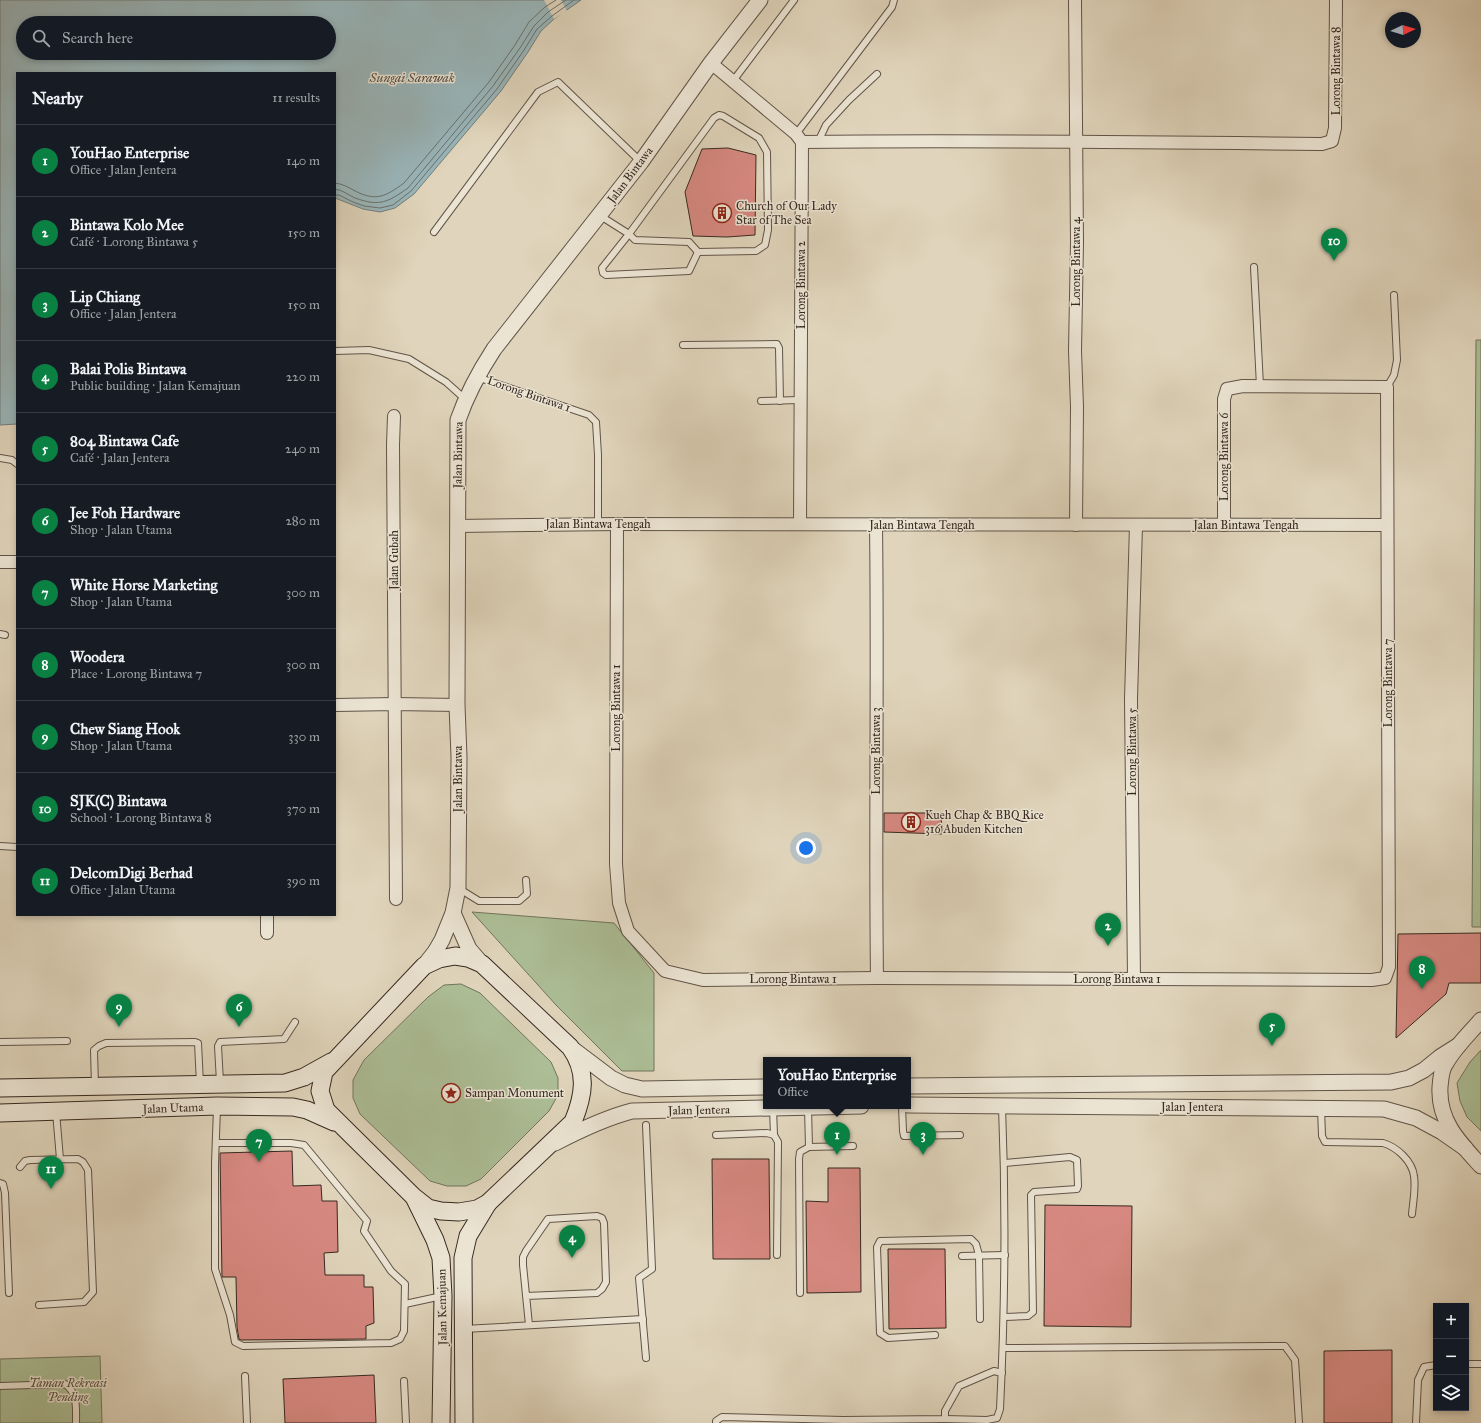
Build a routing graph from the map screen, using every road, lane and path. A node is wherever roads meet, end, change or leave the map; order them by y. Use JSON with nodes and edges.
{"nodes":[{"id":1,"x":760,"y":0,"type":"edge"},
{"id":2,"x":794,"y":0,"type":"edge"},
{"id":3,"x":894,"y":0,"type":"edge"},
{"id":4,"x":1075,"y":0,"type":"edge"},
{"id":5,"x":1336,"y":0,"type":"edge"},
{"id":6,"x":711,"y":63,"type":"junction"},
{"id":7,"x":878,"y":74,"type":"dead end"},
{"id":8,"x":733,"y":81,"type":"junction"},
{"id":9,"x":799,"y":138,"type":"junction"},
{"id":10,"x":1076,"y":141,"type":"junction"},
{"id":11,"x":818,"y":142,"type":"junction"},
{"id":12,"x":641,"y":162,"type":"junction"},
{"id":13,"x":599,"y":215,"type":"junction"},
{"id":14,"x":434,"y":232,"type":"dead end"},
{"id":15,"x":629,"y":234,"type":"junction"},
{"id":16,"x":698,"y":252,"type":"junction"},
{"id":17,"x":1254,"y":267,"type":"dead end"},
{"id":18,"x":1394,"y":295,"type":"dead end"},
{"id":19,"x":683,"y":345,"type":"dead end"},
{"id":20,"x":336,"y":351,"type":"edge"},
{"id":21,"x":476,"y":376,"type":"junction"},
{"id":22,"x":1260,"y":386,"type":"junction"},
{"id":23,"x":1387,"y":386,"type":"junction"},
{"id":24,"x":465,"y":399,"type":"junction"},
{"id":25,"x":800,"y":400,"type":"junction"},
{"id":26,"x":761,"y":401,"type":"dead end"},
{"id":27,"x":780,"y":401,"type":"junction"},
{"id":28,"x":394,"y":416,"type":"dead end"},
{"id":29,"x":0,"y":458,"type":"edge"},
{"id":30,"x":16,"y":463,"type":"edge"},
{"id":31,"x":598,"y":524,"type":"junction"},
{"id":32,"x":617,"y":524,"type":"junction"},
{"id":33,"x":800,"y":524,"type":"junction"},
{"id":34,"x":876,"y":525,"type":"junction"},
{"id":35,"x":1076,"y":525,"type":"junction"},
{"id":36,"x":1136,"y":525,"type":"junction"},
{"id":37,"x":1224,"y":525,"type":"junction"},
{"id":38,"x":1387,"y":525,"type":"junction"},
{"id":39,"x":458,"y":526,"type":"junction"},
{"id":40,"x":0,"y":562,"type":"edge"},
{"id":41,"x":16,"y":562,"type":"edge"},
{"id":42,"x":395,"y":704,"type":"junction"},
{"id":43,"x":457,"y":704,"type":"junction"},
{"id":44,"x":336,"y":705,"type":"edge"},
{"id":45,"x":0,"y":846,"type":"edge"},
{"id":46,"x":16,"y":847,"type":"edge"},
{"id":47,"x":526,"y":880,"type":"dead end"},
{"id":48,"x":458,"y":888,"type":"junction"},
{"id":49,"x":396,"y":899,"type":"dead end"},
{"id":50,"x":453,"y":913,"type":"junction"},
{"id":51,"x":267,"y":916,"type":"edge"},
{"id":52,"x":267,"y":933,"type":"dead end"},
{"id":53,"x":482,"y":964,"type":"junction"},
{"id":54,"x":424,"y":966,"type":"junction"},
{"id":55,"x":877,"y":978,"type":"junction"},
{"id":56,"x":1386,"y":978,"type":"joint"},
{"id":57,"x":1134,"y":979,"type":"junction"},
{"id":58,"x":1481,"y":1020,"type":"edge"},
{"id":59,"x":295,"y":1022,"type":"dead end"},
{"id":60,"x":67,"y":1041,"type":"dead end"},
{"id":61,"x":0,"y":1042,"type":"edge"},
{"id":62,"x":1459,"y":1045,"type":"junction"},
{"id":63,"x":570,"y":1047,"type":"junction"},
{"id":64,"x":338,"y":1057,"type":"junction"},
{"id":65,"x":200,"y":1084,"type":"junction"},
{"id":66,"x":220,"y":1084,"type":"junction"},
{"id":67,"x":95,"y":1086,"type":"junction"},
{"id":68,"x":911,"y":1086,"type":"edge"},
{"id":69,"x":0,"y":1088,"type":"edge"},
{"id":70,"x":763,"y":1088,"type":"edge"},
{"id":71,"x":911,"y":1105,"type":"edge"},
{"id":72,"x":217,"y":1106,"type":"junction"},
{"id":73,"x":1002,"y":1106,"type":"junction"},
{"id":74,"x":763,"y":1108,"type":"edge"},
{"id":75,"x":1321,"y":1108,"type":"junction"},
{"id":76,"x":773,"y":1109,"type":"edge"},
{"id":77,"x":808,"y":1109,"type":"edge"},
{"id":78,"x":902,"y":1109,"type":"edge"},
{"id":79,"x":56,"y":1112,"type":"junction"},
{"id":80,"x":0,"y":1113,"type":"edge"},
{"id":81,"x":342,"y":1125,"type":"junction"},
{"id":82,"x":646,"y":1125,"type":"dead end"},
{"id":83,"x":716,"y":1135,"type":"dead end"},
{"id":84,"x":774,"y":1135,"type":"junction"},
{"id":85,"x":960,"y":1136,"type":"dead end"},
{"id":86,"x":216,"y":1142,"type":"junction"},
{"id":87,"x":809,"y":1146,"type":"junction"},
{"id":88,"x":853,"y":1146,"type":"dead end"},
{"id":89,"x":1465,"y":1148,"type":"junction"},
{"id":90,"x":545,"y":1149,"type":"junction"},
{"id":91,"x":60,"y":1159,"type":"junction"},
{"id":92,"x":1005,"y":1163,"type":"junction"},
{"id":93,"x":1481,"y":1166,"type":"edge"},
{"id":94,"x":20,"y":1167,"type":"dead end"},
{"id":95,"x":0,"y":1183,"type":"edge"},
{"id":96,"x":414,"y":1197,"type":"junction"},
{"id":97,"x":488,"y":1203,"type":"junction"},
{"id":98,"x":1412,"y":1214,"type":"dead end"},
{"id":99,"x":777,"y":1255,"type":"dead end"},
{"id":100,"x":979,"y":1255,"type":"junction"},
{"id":101,"x":1005,"y":1255,"type":"junction"},
{"id":102,"x":962,"y":1256,"type":"dead end"},
{"id":103,"x":9,"y":1293,"type":"dead end"},
{"id":104,"x":800,"y":1293,"type":"dead end"},
{"id":105,"x":444,"y":1296,"type":"junction"},
{"id":106,"x":526,"y":1296,"type":"junction"},
{"id":107,"x":405,"y":1304,"type":"junction"},
{"id":108,"x":39,"y":1305,"type":"dead end"},
{"id":109,"x":1005,"y":1317,"type":"junction"},
{"id":110,"x":642,"y":1319,"type":"junction"},
{"id":111,"x":980,"y":1319,"type":"dead end"},
{"id":112,"x":529,"y":1325,"type":"junction"},
{"id":113,"x":463,"y":1329,"type":"junction"},
{"id":114,"x":935,"y":1335,"type":"dead end"},
{"id":115,"x":1003,"y":1348,"type":"junction"},
{"id":116,"x":646,"y":1358,"type":"dead end"},
{"id":117,"x":1469,"y":1364,"type":"edge"},
{"id":118,"x":1481,"y":1364,"type":"edge"},
{"id":119,"x":1433,"y":1366,"type":"edge"},
{"id":120,"x":1002,"y":1373,"type":"junction"},
{"id":121,"x":245,"y":1376,"type":"dead end"},
{"id":122,"x":404,"y":1381,"type":"dead end"},
{"id":123,"x":0,"y":1386,"type":"edge"},
{"id":124,"x":945,"y":1420,"type":"junction"},
{"id":125,"x":843,"y":1421,"type":"edge"},
{"id":126,"x":76,"y":1423,"type":"edge"},
{"id":127,"x":247,"y":1423,"type":"edge"},
{"id":128,"x":406,"y":1423,"type":"edge"},
{"id":129,"x":441,"y":1423,"type":"edge"},
{"id":130,"x":464,"y":1423,"type":"edge"},
{"id":131,"x":716,"y":1423,"type":"edge"},
{"id":132,"x":1299,"y":1423,"type":"edge"},
{"id":133,"x":1416,"y":1423,"type":"edge"}],
"edges":[{"from":1,"to":6,"type":"street","name":"Jalan Bintawa"},
{"from":2,"to":8,"type":"lane"},
{"from":3,"to":9,"type":"lane"},
{"from":4,"to":10,"type":"street","name":"Lorong Bintawa 4"},
{"from":5,"to":10,"type":"street","name":"Lorong Bintawa 8"},
{"from":6,"to":8,"type":"street"},
{"from":6,"to":12,"type":"street","name":"Jalan Bintawa"},
{"from":7,"to":11,"type":"lane"},
{"from":8,"to":9,"type":"street"},
{"from":9,"to":11,"type":"street"},
{"from":9,"to":25,"type":"street","name":"Lorong Bintawa 2"},
{"from":10,"to":11,"type":"street"},
{"from":10,"to":35,"type":"street","name":"Lorong Bintawa 4"},
{"from":12,"to":13,"type":"street","name":"Jalan Bintawa"},
{"from":12,"to":14,"type":"lane"},
{"from":13,"to":15,"type":"lane"},
{"from":13,"to":21,"type":"street","name":"Jalan Bintawa"},
{"from":15,"to":16,"type":"lane"},
{"from":15,"to":16,"type":"lane"},
{"from":15,"to":16,"type":"lane"},
{"from":17,"to":22,"type":"lane"},
{"from":18,"to":23,"type":"lane"},
{"from":19,"to":27,"type":"lane"},
{"from":20,"to":24,"type":"lane"},
{"from":21,"to":24,"type":"street","name":"Jalan Bintawa"},
{"from":21,"to":31,"type":"lane","name":"Lorong Bintawa 1"},
{"from":22,"to":23,"type":"street"},
{"from":22,"to":37,"type":"street","name":"Lorong Bintawa 6"},
{"from":23,"to":38,"type":"street","name":"Lorong Bintawa 7"},
{"from":24,"to":39,"type":"street","name":"Jalan Bintawa"},
{"from":25,"to":27,"type":"lane"},
{"from":25,"to":33,"type":"street","name":"Lorong Bintawa 2"},
{"from":26,"to":27,"type":"lane"},
{"from":28,"to":42,"type":"street","name":"Jalan Gubah"},
{"from":29,"to":30,"type":"lane"},
{"from":31,"to":32,"type":"street","name":"Jalan Bintawa Tengah"},
{"from":31,"to":39,"type":"street","name":"Jalan Bintawa Tengah"},
{"from":32,"to":33,"type":"street","name":"Jalan Bintawa Tengah"},
{"from":32,"to":55,"type":"street","name":"Lorong Bintawa 1"},
{"from":33,"to":34,"type":"street","name":"Jalan Bintawa Tengah"},
{"from":34,"to":35,"type":"street","name":"Jalan Bintawa Tengah"},
{"from":34,"to":55,"type":"street","name":"Lorong Bintawa 3"},
{"from":35,"to":36,"type":"street","name":"Jalan Bintawa Tengah"},
{"from":36,"to":37,"type":"street","name":"Jalan Bintawa Tengah"},
{"from":36,"to":57,"type":"street","name":"Lorong Bintawa 5"},
{"from":37,"to":38,"type":"street","name":"Jalan Bintawa Tengah"},
{"from":38,"to":56,"type":"street","name":"Lorong Bintawa 7"},
{"from":39,"to":43,"type":"street","name":"Jalan Bintawa"},
{"from":40,"to":41,"type":"street"},
{"from":42,"to":43,"type":"street"},
{"from":42,"to":44,"type":"street"},
{"from":42,"to":49,"type":"street","name":"Jalan Gubah"},
{"from":43,"to":48,"type":"street","name":"Jalan Bintawa"},
{"from":45,"to":46,"type":"lane"},
{"from":47,"to":48,"type":"lane"},
{"from":48,"to":50,"type":"street","name":"Jalan Bintawa"},
{"from":50,"to":53,"type":"street"},
{"from":50,"to":54,"type":"street","name":"Jalan Bintawa"},
{"from":51,"to":52,"type":"street"},
{"from":53,"to":54,"type":"main road"},
{"from":53,"to":63,"type":"main road"},
{"from":54,"to":64,"type":"main road"},
{"from":55,"to":57,"type":"street","name":"Lorong Bintawa 1"},
{"from":56,"to":57,"type":"street","name":"Lorong Bintawa 1"},
{"from":58,"to":62,"type":"street"},
{"from":59,"to":66,"type":"lane"},
{"from":60,"to":61,"type":"lane"},
{"from":62,"to":68,"type":"street","name":"Jalan Jentera"},
{"from":62,"to":89,"type":"street"},
{"from":63,"to":70,"type":"street","name":"Jalan Jentera"},
{"from":63,"to":90,"type":"main road"},
{"from":64,"to":66,"type":"main road","name":"Jalan Utama"},
{"from":64,"to":81,"type":"main road"},
{"from":65,"to":66,"type":"main road","name":"Jalan Utama"},
{"from":65,"to":67,"type":"main road","name":"Jalan Utama"},
{"from":65,"to":67,"type":"lane"},
{"from":67,"to":69,"type":"main road","name":"Jalan Utama"},
{"from":71,"to":73,"type":"street","name":"Jalan Jentera"},
{"from":72,"to":79,"type":"main road","name":"Jalan Utama"},
{"from":72,"to":81,"type":"main road","name":"Jalan Utama"},
{"from":72,"to":86,"type":"lane"},
{"from":73,"to":75,"type":"street","name":"Jalan Jentera"},
{"from":73,"to":92,"type":"lane"},
{"from":74,"to":90,"type":"street","name":"Jalan Jentera"},
{"from":75,"to":89,"type":"street","name":"Jalan Jentera"},
{"from":75,"to":98,"type":"lane"},
{"from":76,"to":84,"type":"lane"},
{"from":77,"to":87,"type":"lane"},
{"from":78,"to":85,"type":"lane"},
{"from":79,"to":80,"type":"main road","name":"Jalan Utama"},
{"from":79,"to":91,"type":"lane"},
{"from":81,"to":96,"type":"main road"},
{"from":82,"to":110,"type":"lane"},
{"from":83,"to":84,"type":"lane"},
{"from":84,"to":99,"type":"lane"},
{"from":86,"to":107,"type":"lane"},
{"from":86,"to":107,"type":"lane"},
{"from":87,"to":88,"type":"lane"},
{"from":87,"to":104,"type":"lane"},
{"from":89,"to":93,"type":"street"},
{"from":90,"to":97,"type":"main road"},
{"from":91,"to":94,"type":"lane"},
{"from":91,"to":108,"type":"lane"},
{"from":92,"to":101,"type":"lane"},
{"from":92,"to":109,"type":"lane"},
{"from":95,"to":103,"type":"lane"},
{"from":96,"to":97,"type":"main road"},
{"from":96,"to":105,"type":"main road","name":"Jalan Kemajuan"},
{"from":97,"to":113,"type":"main road","name":"Jalan Kemajuan"},
{"from":100,"to":101,"type":"lane"},
{"from":100,"to":102,"type":"lane"},
{"from":100,"to":111,"type":"lane"},
{"from":100,"to":114,"type":"lane"},
{"from":101,"to":109,"type":"lane"},
{"from":105,"to":107,"type":"lane"},
{"from":105,"to":129,"type":"main road","name":"Jalan Kemajuan"},
{"from":106,"to":106,"type":"lane"},
{"from":106,"to":112,"type":"lane"},
{"from":109,"to":115,"type":"lane"},
{"from":110,"to":112,"type":"lane"},
{"from":110,"to":116,"type":"lane"},
{"from":112,"to":113,"type":"lane"},
{"from":113,"to":130,"type":"main road","name":"Jalan Kemajuan"},
{"from":115,"to":120,"type":"lane"},
{"from":115,"to":132,"type":"lane"},
{"from":117,"to":118,"type":"lane"},
{"from":119,"to":133,"type":"lane"},
{"from":120,"to":124,"type":"lane"},
{"from":120,"to":124,"type":"lane"},
{"from":121,"to":127,"type":"lane"},
{"from":122,"to":128,"type":"lane"},
{"from":123,"to":126,"type":"lane"},
{"from":124,"to":125,"type":"lane"},
{"from":125,"to":131,"type":"lane"}]}
